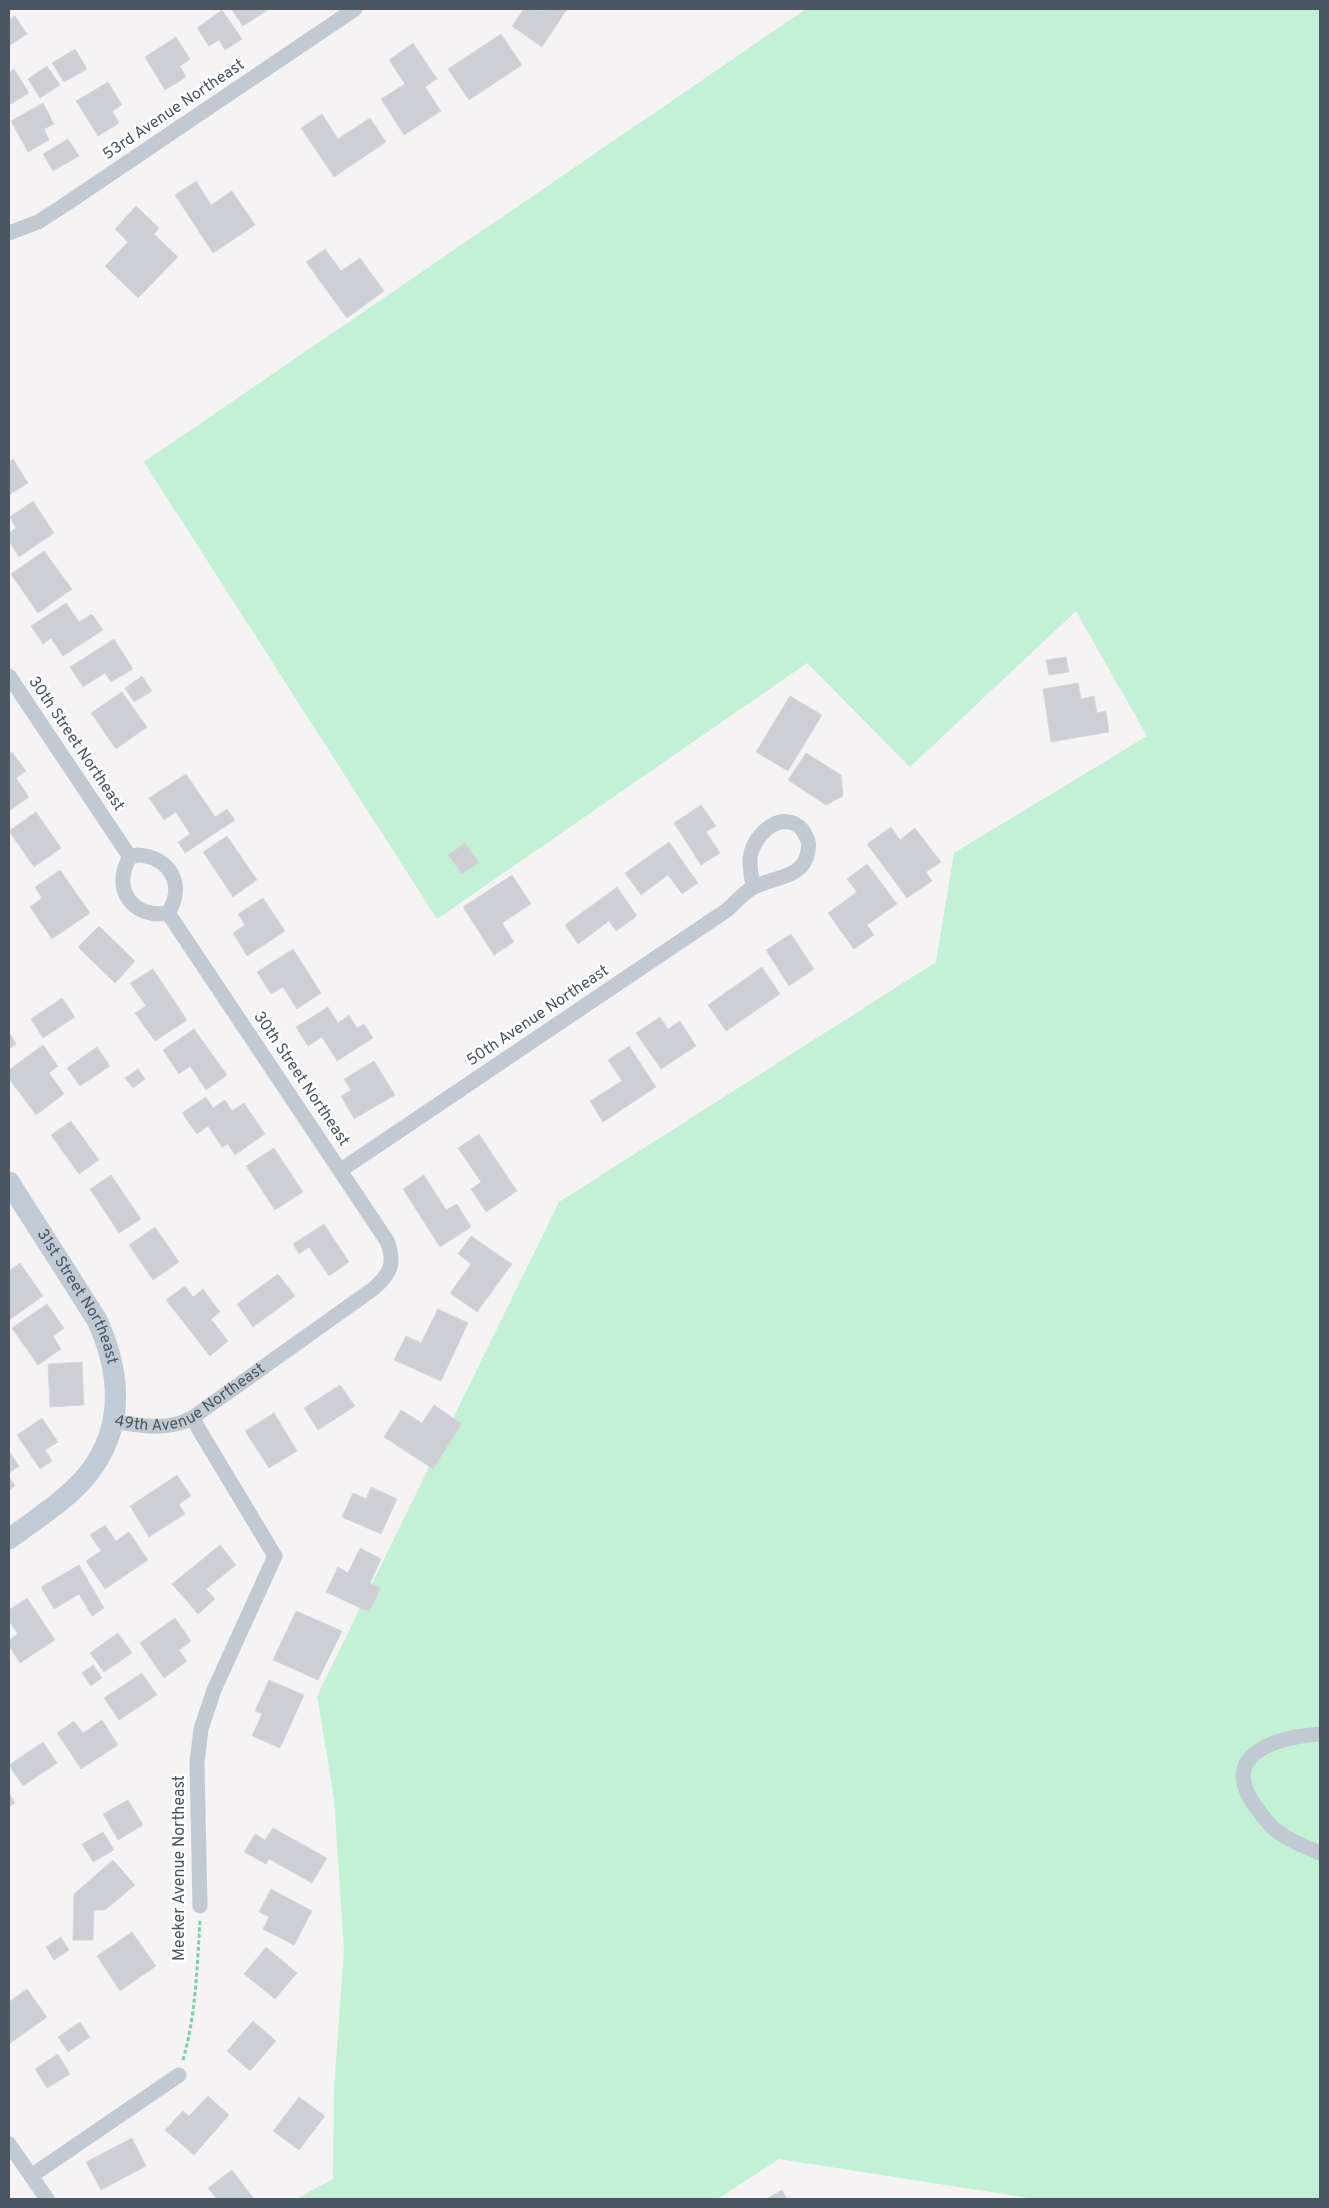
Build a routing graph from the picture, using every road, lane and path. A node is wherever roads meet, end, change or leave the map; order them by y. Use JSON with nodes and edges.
{"nodes":[{"id":1,"x":355,"y":9,"type":"edge"},
{"id":2,"x":9,"y":233,"type":"edge"},
{"id":3,"x":9,"y":676,"type":"edge"},
{"id":4,"x":130,"y":857,"type":"junction"},
{"id":5,"x":753,"y":887,"type":"junction"},
{"id":6,"x":168,"y":913,"type":"junction"},
{"id":7,"x":341,"y":1170,"type":"junction"},
{"id":8,"x":9,"y":1182,"type":"edge"},
{"id":9,"x":391,"y":1269,"type":"joint"},
{"id":10,"x":192,"y":1418,"type":"junction"},
{"id":11,"x":114,"y":1421,"type":"junction"},
{"id":12,"x":9,"y":1539,"type":"edge"},
{"id":13,"x":1320,"y":1734,"type":"edge"},
{"id":14,"x":1320,"y":1853,"type":"edge"},
{"id":15,"x":200,"y":1906,"type":"joint"},
{"id":16,"x":179,"y":2075,"type":"joint"},
{"id":17,"x":9,"y":2144,"type":"edge"},
{"id":18,"x":32,"y":2176,"type":"junction"},
{"id":19,"x":47,"y":2199,"type":"edge"}],
"edges":[{"from":1,"to":2,"type":"street","name":"53rd Avenue Northeast"},
{"from":3,"to":4,"type":"street","name":"30th Street Northeast"},
{"from":4,"to":6,"type":"street"},
{"from":4,"to":6,"type":"street"},
{"from":5,"to":5,"type":"street","name":"50th Avenue Northeast"},
{"from":5,"to":7,"type":"street","name":"50th Avenue Northeast"},
{"from":6,"to":7,"type":"street","name":"30th Street Northeast"},
{"from":7,"to":9,"type":"street","name":"30th Street Northeast"},
{"from":8,"to":11,"type":"street","name":"31st Street Northeast"},
{"from":9,"to":10,"type":"street","name":"49th Avenue Northeast"},
{"from":10,"to":11,"type":"street","name":"49th Avenue Northeast"},
{"from":10,"to":15,"type":"street","name":"Meeker Avenue Northeast"},
{"from":11,"to":12,"type":"street","name":"49th Avenue Northeast"},
{"from":13,"to":14,"type":"street"},
{"from":15,"to":16,"type":"path","name":"Meeker Avenue Northeast"},
{"from":16,"to":18,"type":"street"},
{"from":17,"to":18,"type":"street"},
{"from":18,"to":19,"type":"street"}]}
